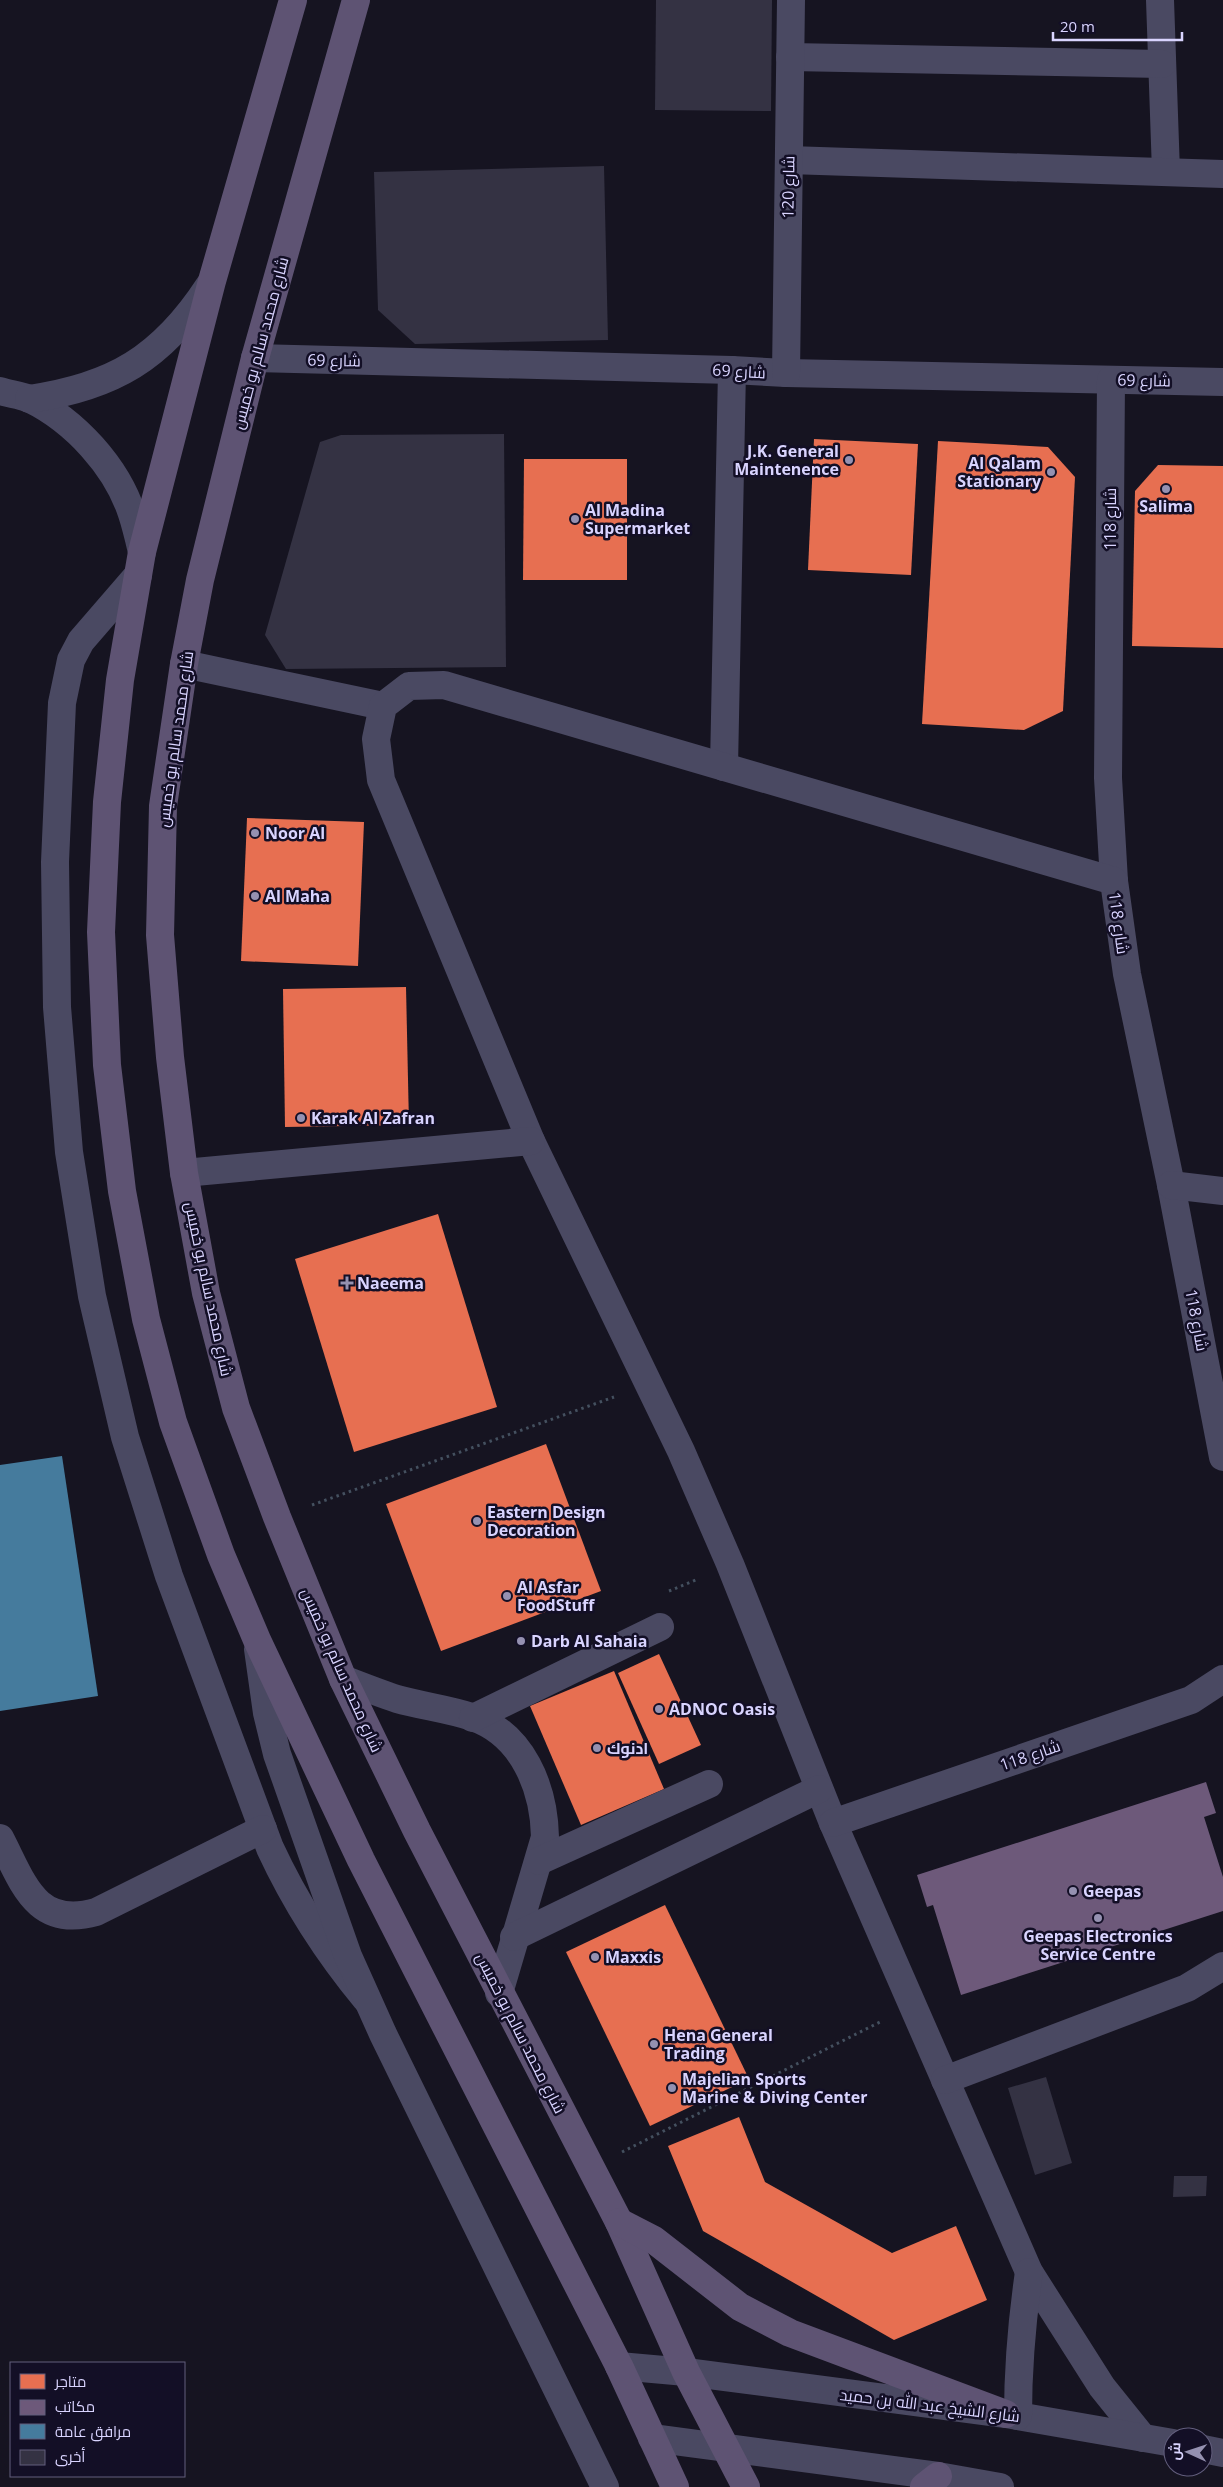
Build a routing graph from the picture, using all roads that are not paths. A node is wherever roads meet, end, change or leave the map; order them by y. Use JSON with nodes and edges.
{"nodes":[{"id":1,"x":293,"y":0,"type":"edge"},
{"id":2,"x":356,"y":0,"type":"edge"},
{"id":3,"x":791,"y":0,"type":"edge"},
{"id":4,"x":1160,"y":0,"type":"edge"},
{"id":5,"x":790,"y":57,"type":"junction"},
{"id":6,"x":1162,"y":64,"type":"junction"},
{"id":7,"x":789,"y":160,"type":"junction"},
{"id":8,"x":1166,"y":172,"type":"junction"},
{"id":9,"x":1223,"y":174,"type":"edge"},
{"id":10,"x":212,"y":281,"type":"junction"},
{"id":11,"x":254,"y":358,"type":"junction"},
{"id":12,"x":732,"y":370,"type":"junction"},
{"id":13,"x":786,"y":374,"type":"junction"},
{"id":14,"x":1111,"y":380,"type":"junction"},
{"id":15,"x":1223,"y":382,"type":"edge"},
{"id":16,"x":0,"y":391,"type":"edge"},
{"id":17,"x":29,"y":399,"type":"junction"},
{"id":18,"x":140,"y":563,"type":"junction"},
{"id":19,"x":184,"y":664,"type":"junction"},
{"id":20,"x":383,"y":706,"type":"junction"},
{"id":21,"x":724,"y":767,"type":"junction"},
{"id":22,"x":1114,"y":881,"type":"junction"},
{"id":23,"x":531,"y":1141,"type":"junction"},
{"id":24,"x":184,"y":1173,"type":"junction"},
{"id":25,"x":1171,"y":1185,"type":"junction"},
{"id":26,"x":1223,"y":1191,"type":"edge"},
{"id":27,"x":1223,"y":1457,"type":"edge"},
{"id":28,"x":660,"y":1627,"type":"dead end"},
{"id":29,"x":257,"y":1640,"type":"junction"},
{"id":30,"x":343,"y":1679,"type":"junction"},
{"id":31,"x":1223,"y":1682,"type":"edge"},
{"id":32,"x":473,"y":1718,"type":"junction"},
{"id":33,"x":710,"y":1784,"type":"dead end"},
{"id":34,"x":819,"y":1789,"type":"junction"},
{"id":35,"x":833,"y":1823,"type":"junction"},
{"id":36,"x":263,"y":1829,"type":"junction"},
{"id":37,"x":0,"y":1838,"type":"edge"},
{"id":38,"x":539,"y":1861,"type":"junction"},
{"id":39,"x":514,"y":1937,"type":"junction"},
{"id":40,"x":1223,"y":1966,"type":"edge"},
{"id":41,"x":499,"y":1993,"type":"junction"},
{"id":42,"x":366,"y":1999,"type":"junction"},
{"id":43,"x":945,"y":2080,"type":"junction"},
{"id":44,"x":619,"y":2222,"type":"junction"},
{"id":45,"x":1029,"y":2272,"type":"junction"},
{"id":46,"x":618,"y":2366,"type":"junction"},
{"id":47,"x":686,"y":2372,"type":"junction"},
{"id":48,"x":1012,"y":2415,"type":"junction"},
{"id":49,"x":652,"y":2438,"type":"junction"},
{"id":50,"x":1143,"y":2438,"type":"junction"},
{"id":51,"x":1163,"y":2441,"type":"edge"},
{"id":52,"x":726,"y":2450,"type":"junction"},
{"id":53,"x":931,"y":2482,"type":"edge"},
{"id":54,"x":605,"y":2487,"type":"edge"},
{"id":55,"x":675,"y":2487,"type":"edge"},
{"id":56,"x":746,"y":2487,"type":"edge"},
{"id":57,"x":1000,"y":2487,"type":"edge"}],
"edges":[{"from":1,"to":10,"type":"main road"},
{"from":2,"to":11,"type":"main road","name":"شارع محمد سالم بو خميس"},
{"from":3,"to":5,"type":"street","name":"شارع 120"},
{"from":4,"to":6,"type":"street"},
{"from":5,"to":6,"type":"street"},
{"from":5,"to":7,"type":"street","name":"شارع 120"},
{"from":6,"to":8,"type":"street"},
{"from":7,"to":8,"type":"street"},
{"from":7,"to":13,"type":"street","name":"شارع 120"},
{"from":8,"to":9,"type":"street"},
{"from":10,"to":17,"type":"street"},
{"from":10,"to":18,"type":"main road"},
{"from":11,"to":12,"type":"street","name":"شارع 69"},
{"from":11,"to":19,"type":"main road","name":"شارع محمد سالم بو خميس"},
{"from":12,"to":13,"type":"street","name":"شارع 69"},
{"from":12,"to":21,"type":"street"},
{"from":13,"to":14,"type":"street","name":"شارع 69"},
{"from":14,"to":15,"type":"street","name":"شارع 69"},
{"from":14,"to":22,"type":"street","name":"شارع 118"},
{"from":16,"to":17,"type":"street"},
{"from":17,"to":18,"type":"street"},
{"from":18,"to":29,"type":"main road"},
{"from":18,"to":36,"type":"street"},
{"from":19,"to":20,"type":"street"},
{"from":19,"to":24,"type":"main road","name":"شارع محمد سالم بو خميس"},
{"from":20,"to":21,"type":"street"},
{"from":20,"to":23,"type":"street"},
{"from":21,"to":22,"type":"street"},
{"from":22,"to":25,"type":"street","name":"شارع 118"},
{"from":23,"to":24,"type":"street"},
{"from":23,"to":34,"type":"street"},
{"from":24,"to":30,"type":"main road","name":"شارع محمد سالم بو خميس"},
{"from":25,"to":26,"type":"street"},
{"from":25,"to":27,"type":"street","name":"شارع 118"},
{"from":28,"to":32,"type":"street"},
{"from":29,"to":42,"type":"street"},
{"from":29,"to":46,"type":"main road"},
{"from":30,"to":32,"type":"street"},
{"from":30,"to":41,"type":"main road","name":"شارع محمد سالم بو خميس"},
{"from":31,"to":35,"type":"street","name":"شارع 118"},
{"from":32,"to":38,"type":"street"},
{"from":33,"to":38,"type":"street"},
{"from":34,"to":35,"type":"street"},
{"from":34,"to":39,"type":"street"},
{"from":35,"to":43,"type":"street"},
{"from":36,"to":37,"type":"street"},
{"from":36,"to":42,"type":"street"},
{"from":38,"to":39,"type":"street"},
{"from":39,"to":41,"type":"street"},
{"from":40,"to":43,"type":"street"},
{"from":41,"to":44,"type":"main road","name":"شارع محمد سالم بو خميس"},
{"from":42,"to":54,"type":"street"},
{"from":43,"to":45,"type":"street"},
{"from":44,"to":47,"type":"main road","name":"شارع محمد سالم بو خميس"},
{"from":44,"to":48,"type":"main road"},
{"from":45,"to":48,"type":"street"},
{"from":45,"to":50,"type":"street"},
{"from":46,"to":47,"type":"street","name":"شارع الشيخ عبد الله بن حميد"},
{"from":46,"to":49,"type":"main road"},
{"from":47,"to":48,"type":"street","name":"شارع الشيخ عبد الله بن حميد"},
{"from":47,"to":52,"type":"main road","name":"شارع محمد سالم بو خميس"},
{"from":48,"to":50,"type":"street","name":"شارع الشيخ عبد الله بن حميد"},
{"from":49,"to":52,"type":"street"},
{"from":49,"to":55,"type":"main road"},
{"from":50,"to":51,"type":"street","name":"شارع الشيخ عبد الله بن حميد"},
{"from":52,"to":53,"type":"street"},
{"from":52,"to":56,"type":"main road","name":"شارع محمد سالم بو خميس"},
{"from":53,"to":57,"type":"street"}]}
